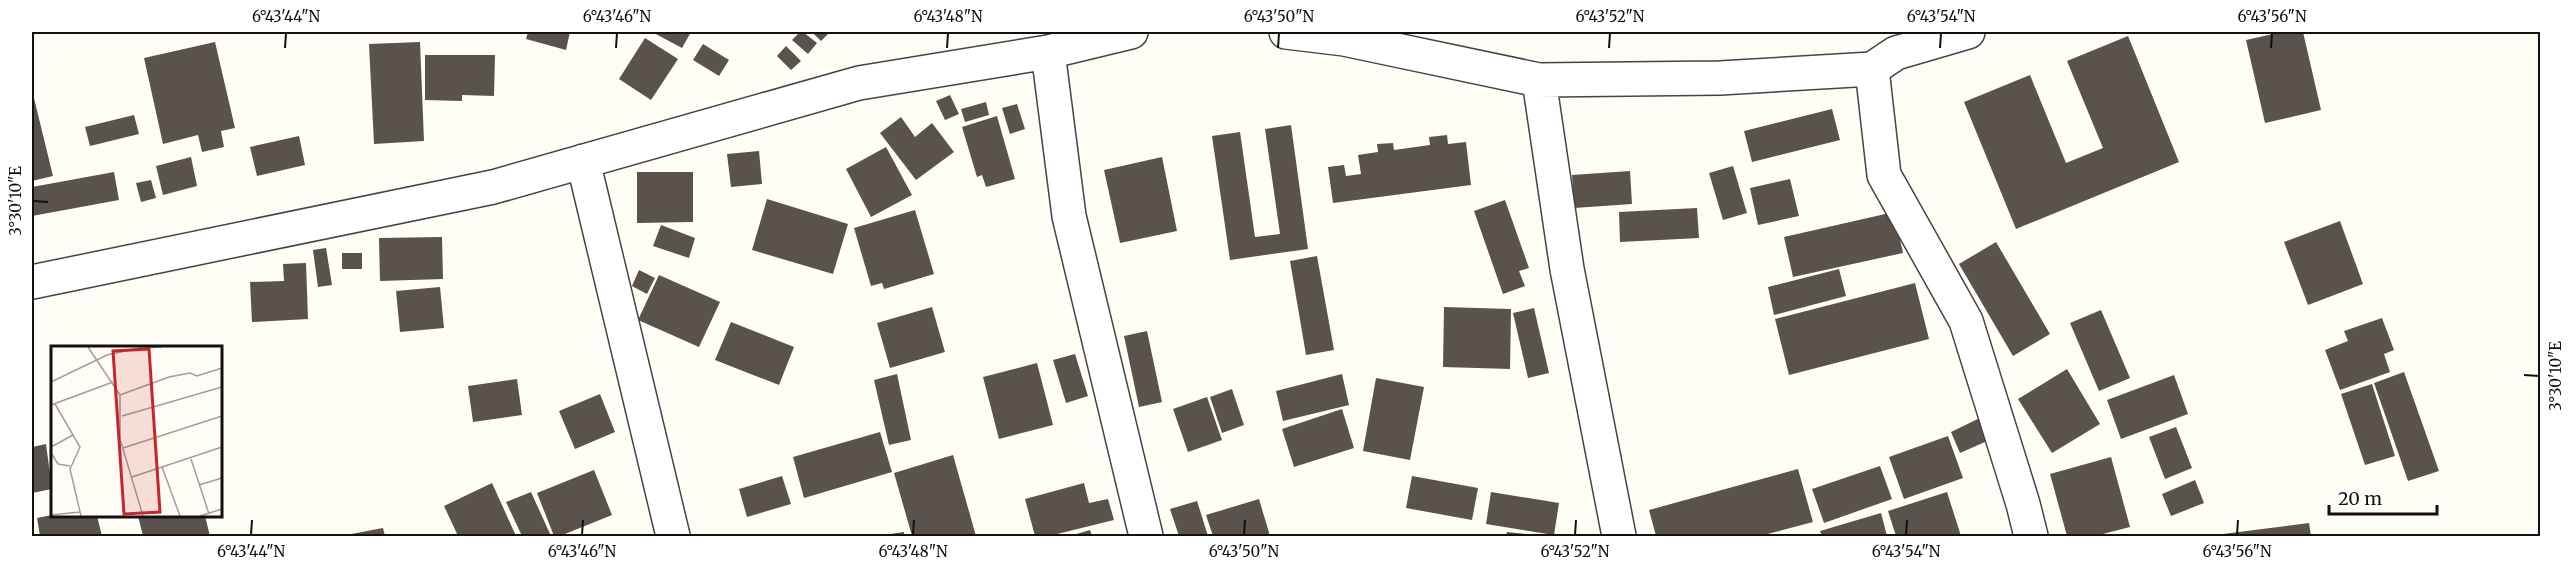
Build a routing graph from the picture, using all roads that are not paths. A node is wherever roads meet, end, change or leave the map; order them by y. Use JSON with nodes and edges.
{"nodes":[{"id":1,"x":1131,"y":32,"type":"edge"},
{"id":2,"x":1286,"y":32,"type":"edge"},
{"id":3,"x":1968,"y":32,"type":"edge"},
{"id":4,"x":1048,"y":52,"type":"junction"},
{"id":5,"x":1872,"y":69,"type":"junction"},
{"id":6,"x":1539,"y":80,"type":"junction"},
{"id":7,"x":583,"y":161,"type":"junction"},
{"id":8,"x":32,"y":282,"type":"edge"},
{"id":9,"x":673,"y":537,"type":"edge"},
{"id":10,"x":1146,"y":537,"type":"edge"},
{"id":11,"x":1619,"y":537,"type":"edge"},
{"id":12,"x":2031,"y":537,"type":"edge"}],
"edges":[{"from":1,"to":4,"type":"street"},
{"from":2,"to":6,"type":"street"},
{"from":3,"to":5,"type":"street"},
{"from":4,"to":7,"type":"street"},
{"from":4,"to":10,"type":"street"},
{"from":5,"to":6,"type":"street"},
{"from":5,"to":12,"type":"street"},
{"from":6,"to":11,"type":"street"},
{"from":7,"to":8,"type":"street"},
{"from":7,"to":9,"type":"street"}]}
